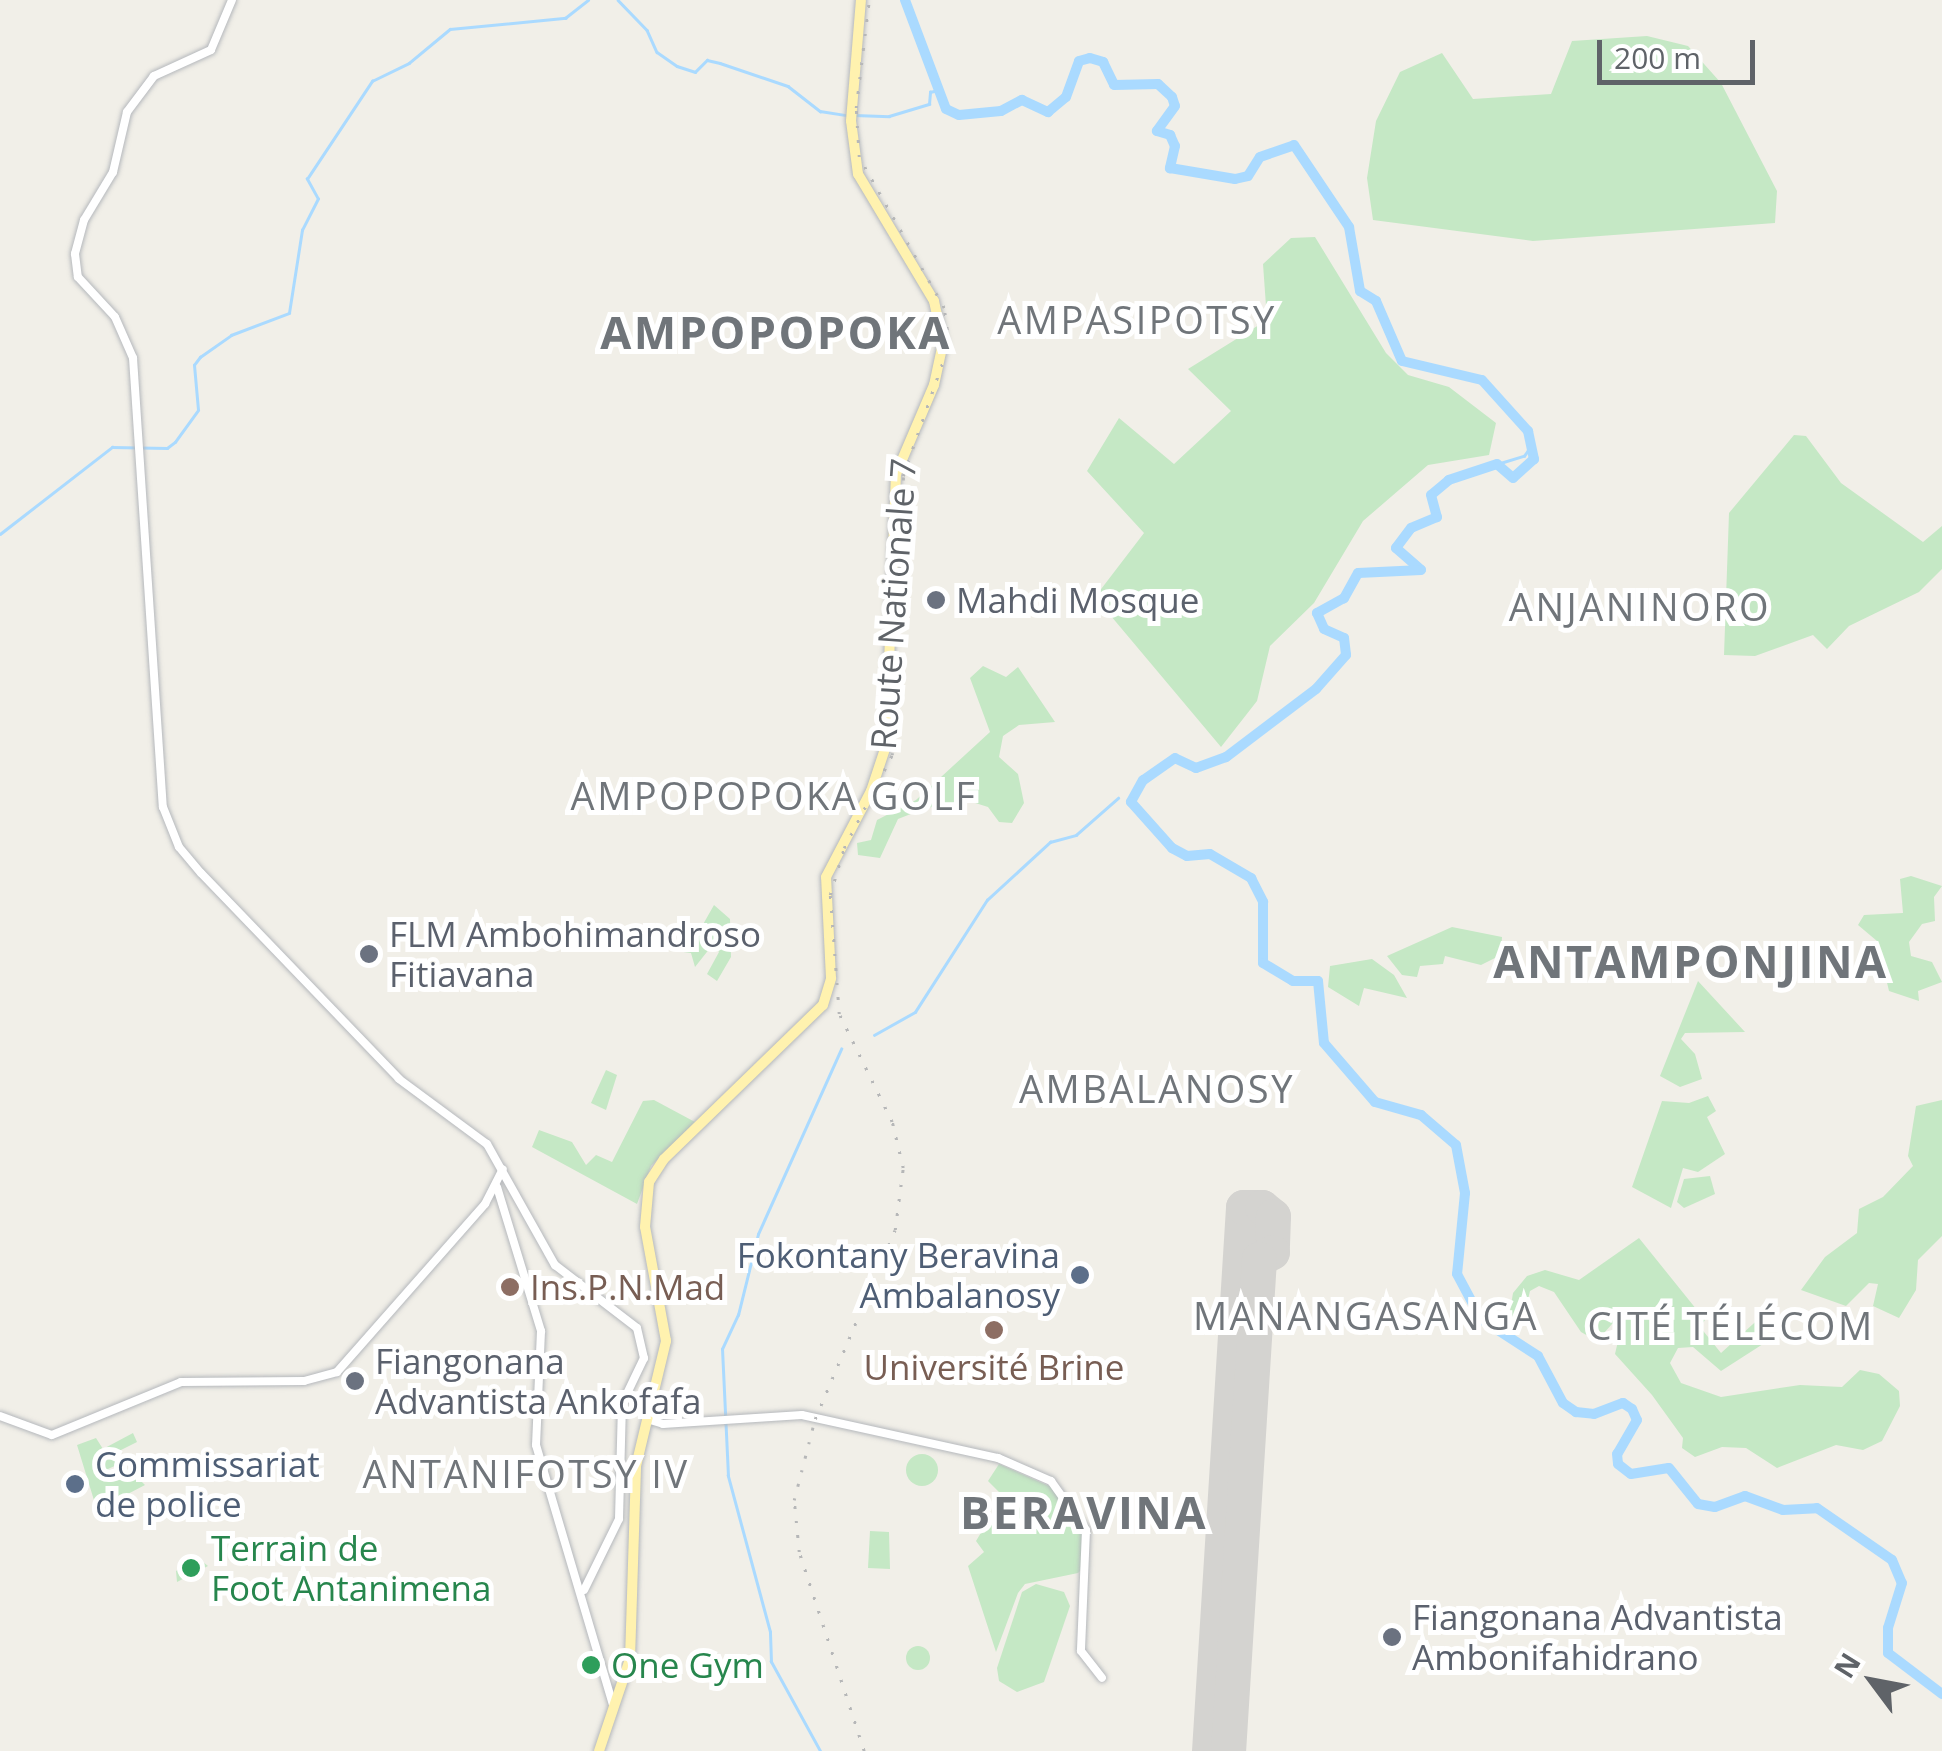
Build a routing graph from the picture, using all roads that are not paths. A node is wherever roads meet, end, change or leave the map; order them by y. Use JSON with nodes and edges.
{"nodes":[{"id":1,"x":232,"y":0,"type":"edge"},
{"id":2,"x":861,"y":0,"type":"edge"},
{"id":3,"x":503,"y":1169,"type":"junction"},
{"id":4,"x":497,"y":1188,"type":"junction"},
{"id":5,"x":0,"y":1416,"type":"edge"},
{"id":6,"x":647,"y":1419,"type":"junction"},
{"id":7,"x":664,"y":1424,"type":"junction"},
{"id":8,"x":643,"y":1436,"type":"junction"},
{"id":9,"x":584,"y":1590,"type":"junction"},
{"id":10,"x":1102,"y":1678,"type":"dead end"},
{"id":11,"x":614,"y":1708,"type":"junction"},
{"id":12,"x":600,"y":1751,"type":"edge"}],
"edges":[{"from":1,"to":3,"type":"street"},
{"from":2,"to":6,"type":"main road","name":"Route Nationale 7"},
{"from":3,"to":4,"type":"street"},
{"from":3,"to":9,"type":"street"},
{"from":4,"to":5,"type":"street"},
{"from":4,"to":9,"type":"street"},
{"from":6,"to":7,"type":"street"},
{"from":6,"to":8,"type":"main road"},
{"from":7,"to":8,"type":"street"},
{"from":7,"to":10,"type":"street"},
{"from":8,"to":11,"type":"main road"},
{"from":9,"to":11,"type":"street"},
{"from":11,"to":12,"type":"main road"}]}
